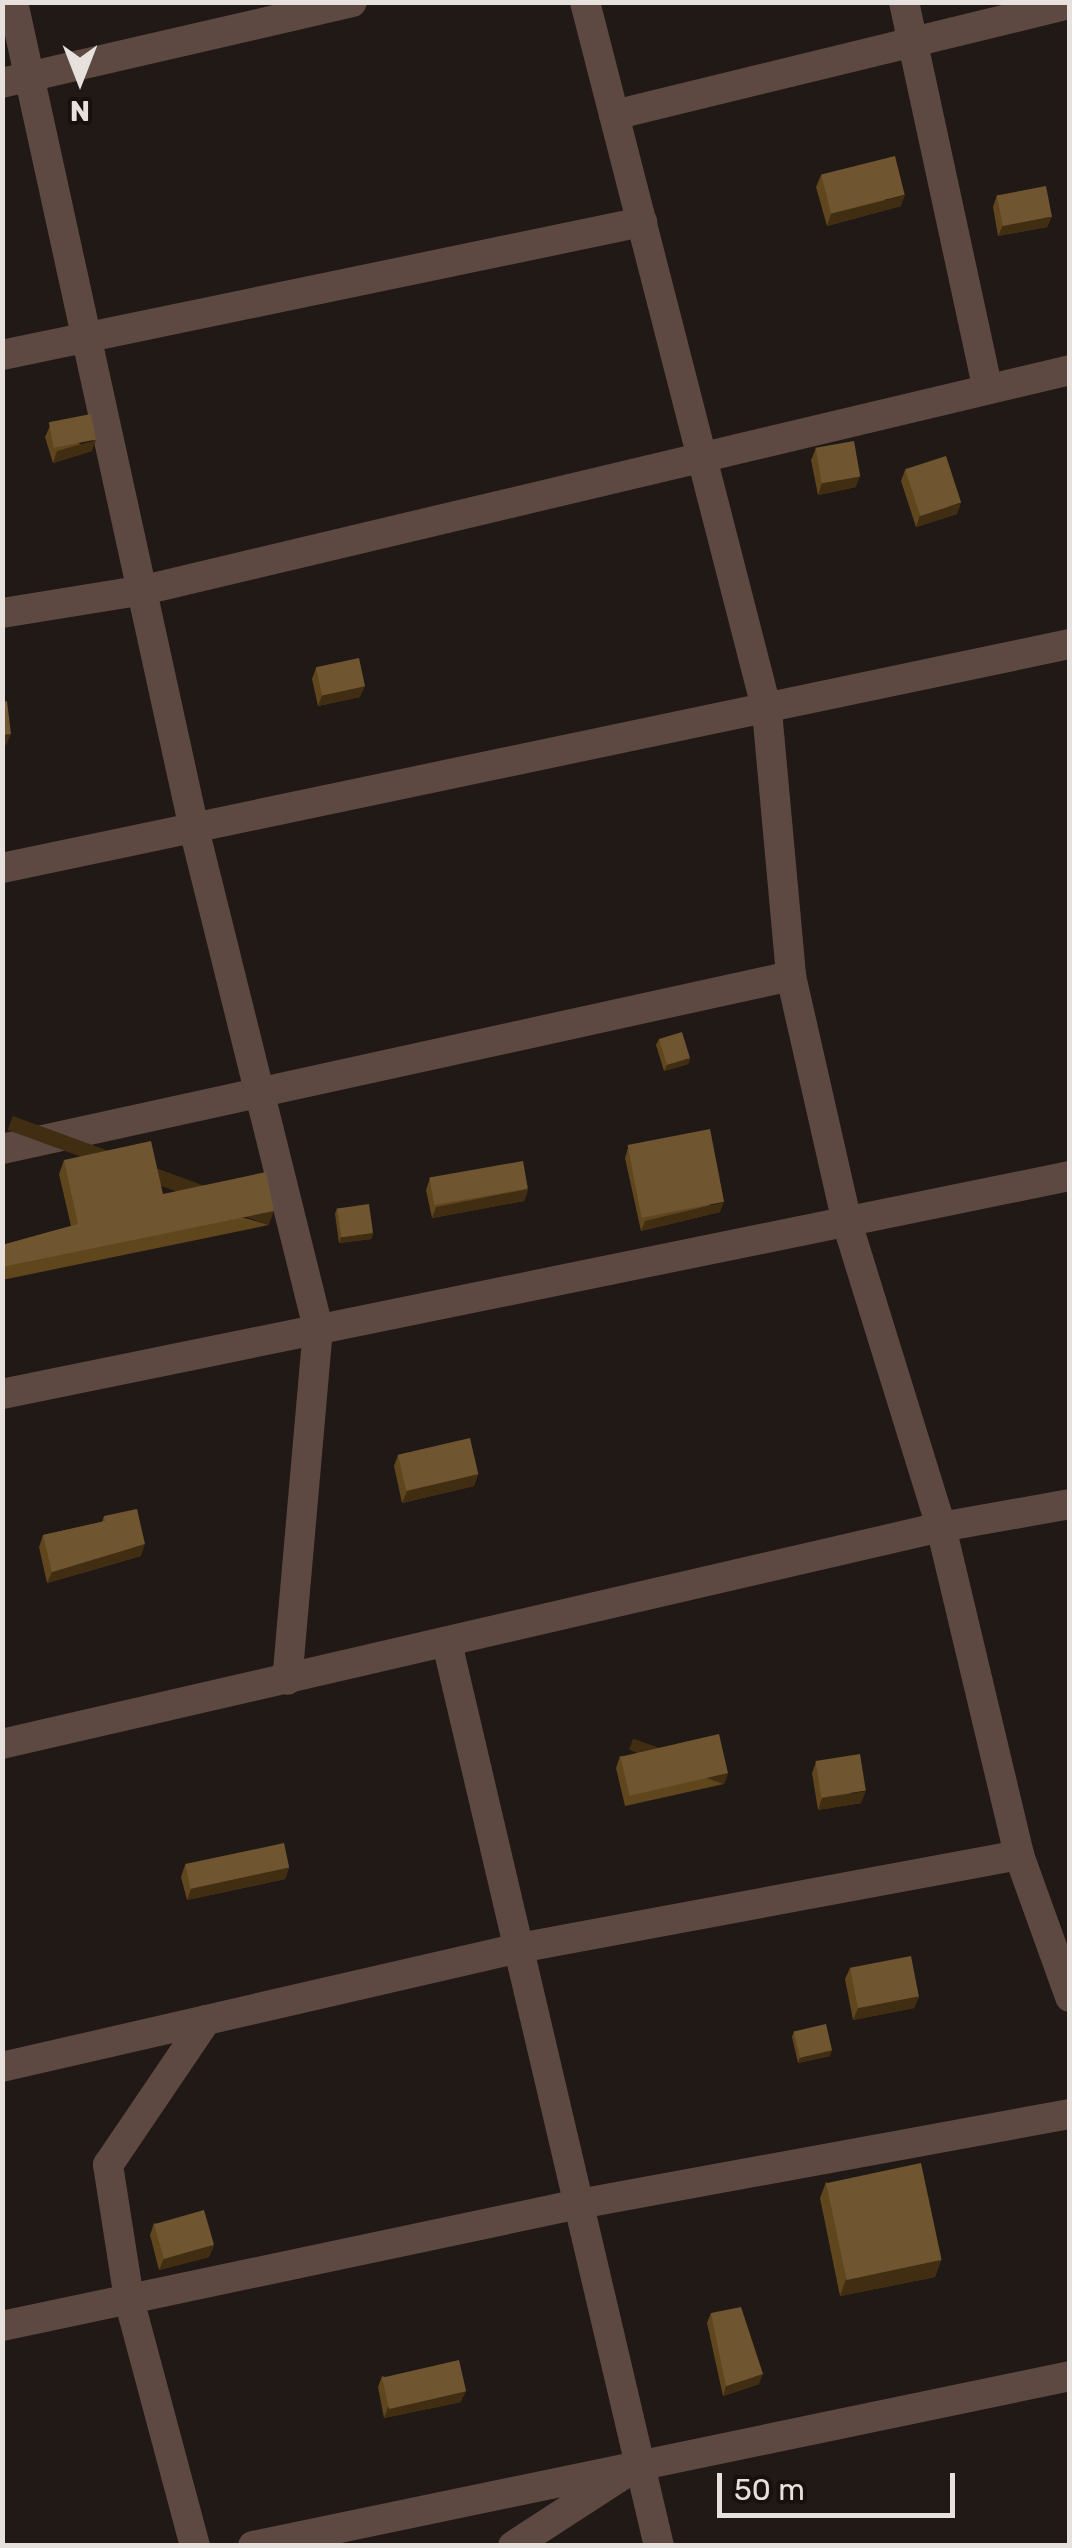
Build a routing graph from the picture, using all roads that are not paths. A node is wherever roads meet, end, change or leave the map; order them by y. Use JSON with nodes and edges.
{"nodes":[{"id":1,"x":14,"y":2,"type":"edge"},
{"id":2,"x":352,"y":2,"type":"edge"},
{"id":3,"x":585,"y":2,"type":"edge"},
{"id":4,"x":904,"y":2,"type":"edge"},
{"id":5,"x":1070,"y":4,"type":"edge"},
{"id":6,"x":912,"y":41,"type":"junction"},
{"id":7,"x":16,"y":79,"type":"edge"},
{"id":8,"x":614,"y":115,"type":"junction"},
{"id":9,"x":642,"y":222,"type":"junction"},
{"id":10,"x":88,"y":338,"type":"junction"},
{"id":11,"x":2,"y":356,"type":"edge"},
{"id":12,"x":1070,"y":370,"type":"edge"},
{"id":13,"x":988,"y":389,"type":"junction"},
{"id":14,"x":701,"y":454,"type":"junction"},
{"id":15,"x":144,"y":590,"type":"junction"},
{"id":16,"x":2,"y":614,"type":"edge"},
{"id":17,"x":1070,"y":644,"type":"edge"},
{"id":18,"x":766,"y":711,"type":"junction"},
{"id":19,"x":194,"y":829,"type":"junction"},
{"id":20,"x":2,"y":868,"type":"edge"},
{"id":21,"x":791,"y":976,"type":"junction"},
{"id":22,"x":260,"y":1093,"type":"junction"},
{"id":23,"x":2,"y":1149,"type":"edge"},
{"id":24,"x":1070,"y":1176,"type":"edge"},
{"id":25,"x":848,"y":1226,"type":"junction"},
{"id":26,"x":318,"y":1328,"type":"junction"},
{"id":27,"x":2,"y":1394,"type":"edge"},
{"id":28,"x":1070,"y":1504,"type":"edge"},
{"id":29,"x":941,"y":1527,"type":"junction"},
{"id":30,"x":447,"y":1643,"type":"junction"},
{"id":31,"x":287,"y":1680,"type":"junction"},
{"id":32,"x":2,"y":1744,"type":"edge"},
{"id":33,"x":1019,"y":1854,"type":"junction"},
{"id":34,"x":518,"y":1948,"type":"junction"},
{"id":35,"x":1070,"y":1997,"type":"edge"},
{"id":36,"x":206,"y":2020,"type":"junction"},
{"id":37,"x":2,"y":2067,"type":"edge"},
{"id":38,"x":1070,"y":2114,"type":"edge"},
{"id":39,"x":579,"y":2204,"type":"junction"},
{"id":40,"x":129,"y":2299,"type":"junction"},
{"id":41,"x":2,"y":2326,"type":"edge"},
{"id":42,"x":1070,"y":2376,"type":"edge"},
{"id":43,"x":640,"y":2464,"type":"junction"},
{"id":44,"x":195,"y":2546,"type":"edge"},
{"id":45,"x":253,"y":2546,"type":"edge"},
{"id":46,"x":514,"y":2546,"type":"edge"},
{"id":47,"x":659,"y":2546,"type":"edge"}],
"edges":[{"from":1,"to":7,"type":"street"},
{"from":2,"to":7,"type":"street"},
{"from":3,"to":8,"type":"street"},
{"from":4,"to":6,"type":"street"},
{"from":5,"to":6,"type":"street"},
{"from":6,"to":8,"type":"street"},
{"from":6,"to":13,"type":"street"},
{"from":7,"to":10,"type":"street"},
{"from":8,"to":9,"type":"street"},
{"from":9,"to":10,"type":"street"},
{"from":9,"to":14,"type":"street"},
{"from":10,"to":11,"type":"street"},
{"from":10,"to":15,"type":"street"},
{"from":12,"to":13,"type":"street"},
{"from":13,"to":14,"type":"street"},
{"from":14,"to":15,"type":"street"},
{"from":14,"to":18,"type":"street"},
{"from":15,"to":16,"type":"street"},
{"from":15,"to":19,"type":"street"},
{"from":17,"to":18,"type":"street"},
{"from":18,"to":19,"type":"street"},
{"from":18,"to":21,"type":"street"},
{"from":19,"to":20,"type":"street"},
{"from":19,"to":22,"type":"street"},
{"from":21,"to":22,"type":"street"},
{"from":21,"to":25,"type":"street"},
{"from":22,"to":23,"type":"street"},
{"from":22,"to":26,"type":"street"},
{"from":24,"to":25,"type":"street"},
{"from":25,"to":26,"type":"street"},
{"from":25,"to":29,"type":"street"},
{"from":26,"to":27,"type":"street"},
{"from":26,"to":31,"type":"street"},
{"from":28,"to":29,"type":"street"},
{"from":29,"to":30,"type":"street"},
{"from":29,"to":33,"type":"street"},
{"from":30,"to":31,"type":"street"},
{"from":30,"to":34,"type":"street"},
{"from":31,"to":32,"type":"street"},
{"from":33,"to":34,"type":"street"},
{"from":33,"to":35,"type":"street"},
{"from":34,"to":36,"type":"street"},
{"from":34,"to":39,"type":"street"},
{"from":36,"to":37,"type":"street"},
{"from":36,"to":40,"type":"street"},
{"from":38,"to":39,"type":"street"},
{"from":39,"to":40,"type":"street"},
{"from":39,"to":43,"type":"street"},
{"from":40,"to":41,"type":"street"},
{"from":40,"to":44,"type":"street"},
{"from":42,"to":43,"type":"street"},
{"from":43,"to":45,"type":"street"},
{"from":43,"to":46,"type":"street"},
{"from":43,"to":47,"type":"street"}]}
